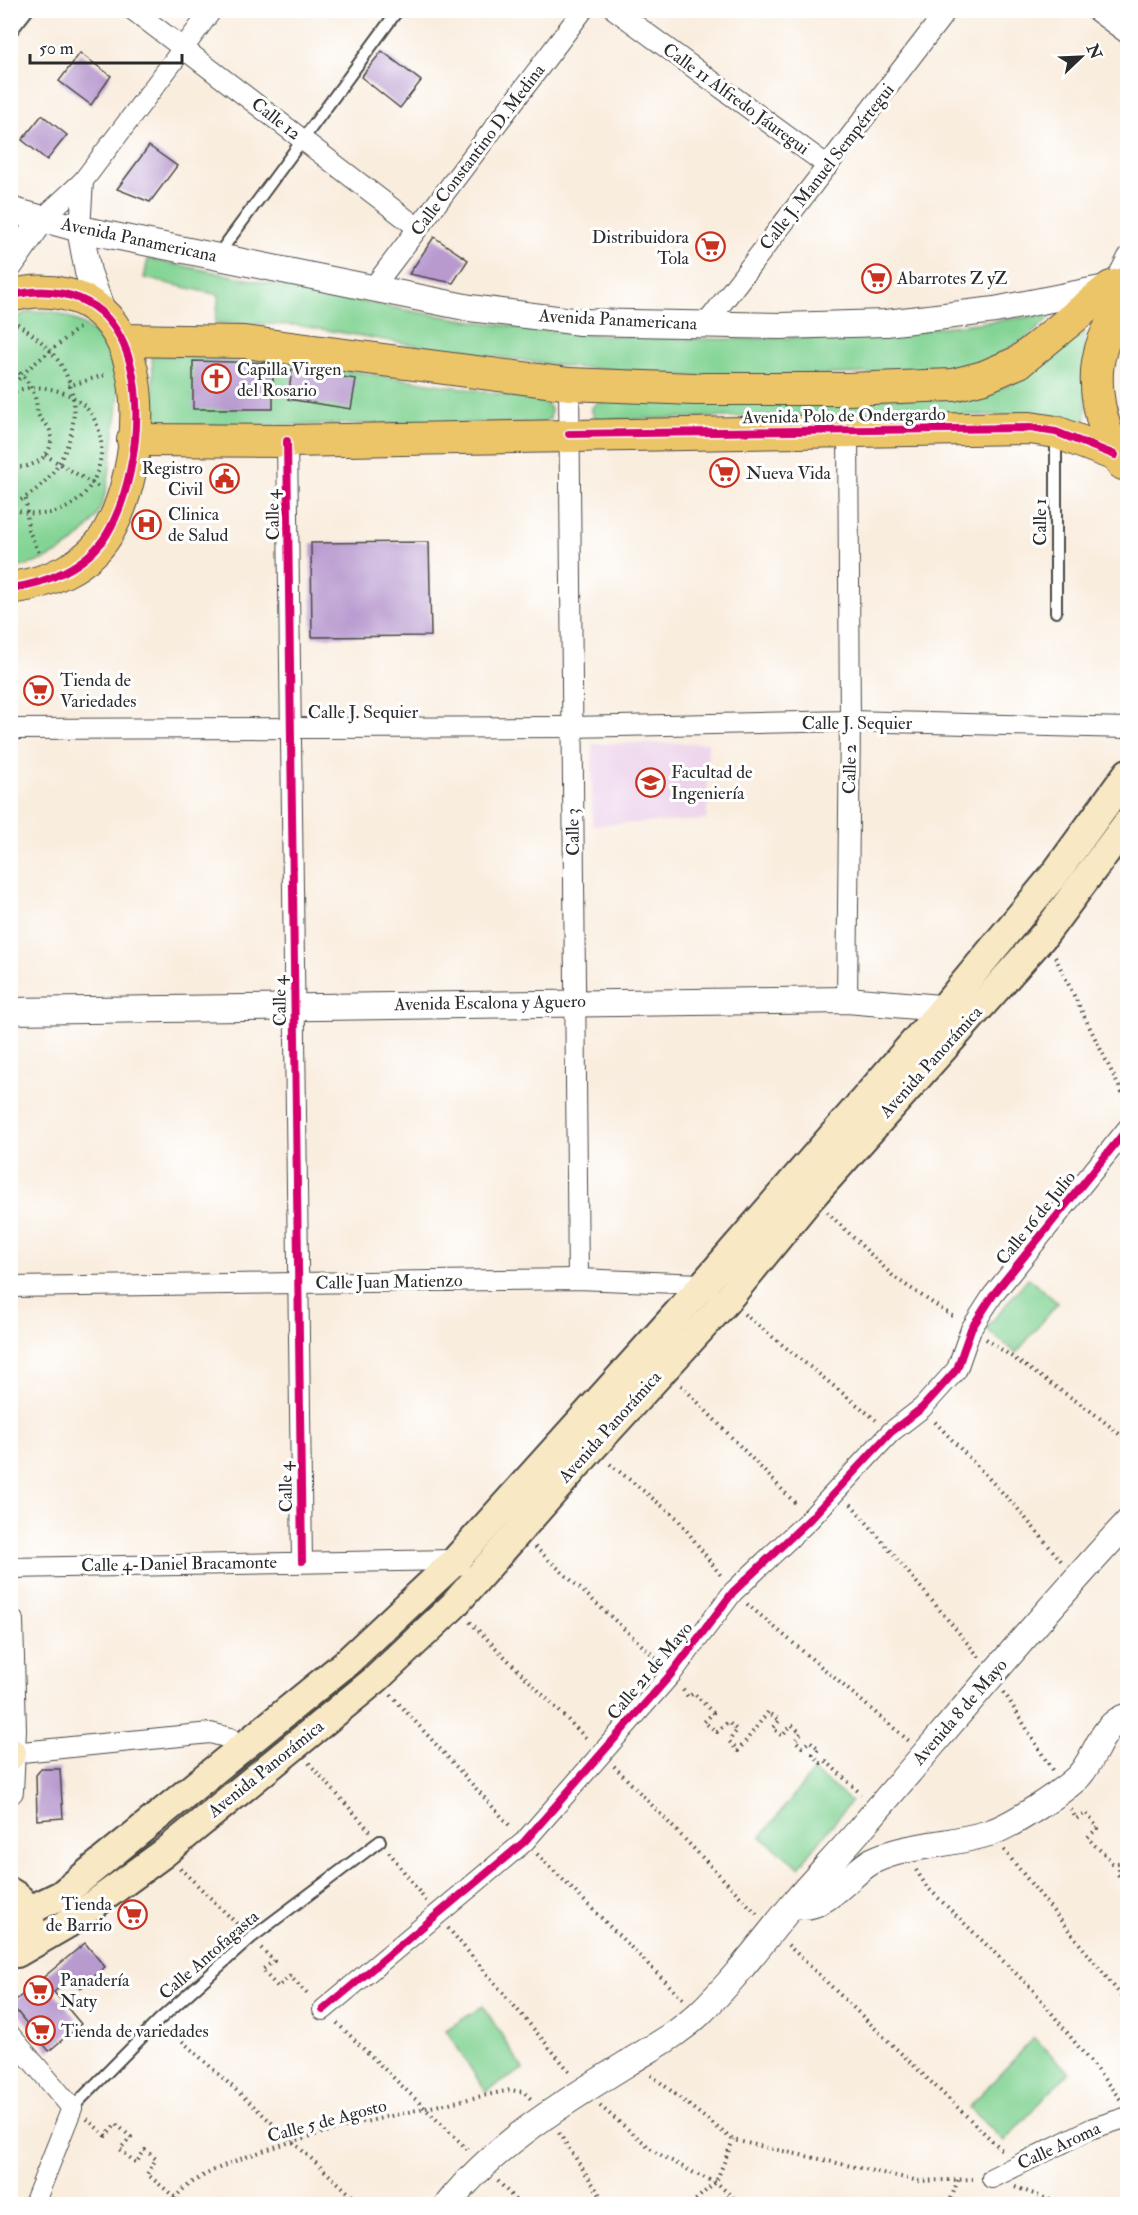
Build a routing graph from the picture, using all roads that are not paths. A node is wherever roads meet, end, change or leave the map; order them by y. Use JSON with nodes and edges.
{"nodes":[{"id":1,"x":28,"y":10,"type":"edge"},
{"id":2,"x":133,"y":10,"type":"edge"},
{"id":3,"x":212,"y":10,"type":"edge"},
{"id":4,"x":398,"y":10,"type":"edge"},
{"id":5,"x":583,"y":10,"type":"edge"},
{"id":6,"x":615,"y":10,"type":"edge"},
{"id":7,"x":947,"y":10,"type":"edge"},
{"id":8,"x":1095,"y":10,"type":"edge"},
{"id":9,"x":10,"y":33,"type":"edge"},
{"id":10,"x":1128,"y":34,"type":"edge"},
{"id":11,"x":184,"y":48,"type":"junction"},
{"id":12,"x":302,"y":139,"type":"junction"},
{"id":13,"x":828,"y":166,"type":"junction"},
{"id":14,"x":83,"y":181,"type":"junction"},
{"id":15,"x":10,"y":210,"type":"edge"},
{"id":16,"x":42,"y":219,"type":"junction"},
{"id":17,"x":418,"y":228,"type":"junction"},
{"id":18,"x":80,"y":229,"type":"junction"},
{"id":19,"x":217,"y":256,"type":"junction"},
{"id":20,"x":1128,"y":257,"type":"edge"},
{"id":21,"x":10,"y":265,"type":"edge"},
{"id":22,"x":372,"y":289,"type":"junction"},
{"id":23,"x":1122,"y":291,"type":"edge"},
{"id":24,"x":13,"y":309,"type":"edge"},
{"id":25,"x":92,"y":320,"type":"junction"},
{"id":26,"x":706,"y":324,"type":"junction"},
{"id":27,"x":123,"y":340,"type":"junction"},
{"id":28,"x":569,"y":384,"type":"junction"},
{"id":29,"x":848,"y":430,"type":"junction"},
{"id":30,"x":1056,"y":432,"type":"junction"},
{"id":31,"x":569,"y":434,"type":"junction"},
{"id":32,"x":134,"y":440,"type":"junction"},
{"id":33,"x":287,"y":441,"type":"junction"},
{"id":34,"x":1121,"y":462,"type":"edge"},
{"id":35,"x":10,"y":588,"type":"edge"},
{"id":36,"x":1056,"y":612,"type":"dead end"},
{"id":37,"x":850,"y":721,"type":"junction"},
{"id":38,"x":291,"y":727,"type":"junction"},
{"id":39,"x":571,"y":727,"type":"junction"},
{"id":40,"x":1128,"y":728,"type":"edge"},
{"id":41,"x":10,"y":729,"type":"edge"},
{"id":42,"x":1128,"y":773,"type":"edge"},
{"id":43,"x":1128,"y":822,"type":"edge"},
{"id":44,"x":847,"y":1000,"type":"junction"},
{"id":45,"x":575,"y":1002,"type":"junction"},
{"id":46,"x":296,"y":1006,"type":"junction"},
{"id":47,"x":10,"y":1011,"type":"edge"},
{"id":48,"x":952,"y":1019,"type":"junction"},
{"id":49,"x":1128,"y":1128,"type":"edge"},
{"id":50,"x":578,"y":1279,"type":"junction"},
{"id":51,"x":299,"y":1284,"type":"junction"},
{"id":52,"x":10,"y":1287,"type":"edge"},
{"id":53,"x":715,"y":1293,"type":"junction"},
{"id":54,"x":971,"y":1329,"type":"joint"},
{"id":55,"x":1128,"y":1522,"type":"edge"},
{"id":56,"x":302,"y":1561,"type":"junction"},
{"id":57,"x":454,"y":1562,"type":"junction"},
{"id":58,"x":10,"y":1568,"type":"edge"},
{"id":59,"x":480,"y":1578,"type":"junction"},
{"id":60,"x":10,"y":1621,"type":"edge"},
{"id":61,"x":311,"y":1691,"type":"junction"},
{"id":62,"x":332,"y":1715,"type":"junction"},
{"id":63,"x":1128,"y":1716,"type":"edge"},
{"id":64,"x":241,"y":1748,"type":"junction"},
{"id":65,"x":11,"y":1754,"type":"edge"},
{"id":66,"x":10,"y":1791,"type":"edge"},
{"id":67,"x":380,"y":1841,"type":"dead end"},
{"id":68,"x":20,"y":1901,"type":"edge"},
{"id":69,"x":794,"y":1904,"type":"junction"},
{"id":70,"x":14,"y":1955,"type":"edge"},
{"id":71,"x":323,"y":2010,"type":"dead end"},
{"id":72,"x":10,"y":2035,"type":"edge"},
{"id":73,"x":72,"y":2108,"type":"junction"},
{"id":74,"x":1124,"y":2108,"type":"edge"},
{"id":75,"x":992,"y":2178,"type":"road end"},
{"id":76,"x":34,"y":2205,"type":"edge"},
{"id":77,"x":447,"y":2205,"type":"edge"}],
"edges":[{"from":1,"to":9,"type":"lane"},
{"from":2,"to":11,"type":"street","name":"Calle 12"},
{"from":3,"to":11,"type":"street"},
{"from":4,"to":12,"type":"lane"},
{"from":5,"to":17,"type":"street","name":"Calle Constantino D. Medina"},
{"from":6,"to":13,"type":"street","name":"Calle 11 Alfredo Jáuregui"},
{"from":7,"to":13,"type":"street","name":"Calle J. Manuel Sempértegui"},
{"from":8,"to":10,"type":"street"},
{"from":11,"to":12,"type":"street","name":"Calle 12"},
{"from":11,"to":14,"type":"street"},
{"from":12,"to":17,"type":"street","name":"Calle 12"},
{"from":12,"to":19,"type":"lane"},
{"from":13,"to":26,"type":"street","name":"Calle J. Manuel Sempértegui"},
{"from":14,"to":16,"type":"street"},
{"from":14,"to":18,"type":"street"},
{"from":15,"to":16,"type":"street","name":"Avenida Panamericana"},
{"from":16,"to":18,"type":"street","name":"Avenida Panamericana"},
{"from":16,"to":21,"type":"street"},
{"from":17,"to":22,"type":"street","name":"Calle Constantino D. Medina"},
{"from":18,"to":19,"type":"street","name":"Avenida Panamericana"},
{"from":18,"to":25,"type":"street"},
{"from":19,"to":22,"type":"street","name":"Avenida Panamericana"},
{"from":20,"to":23,"type":"street"},
{"from":22,"to":26,"type":"street","name":"Avenida Panamericana"},
{"from":23,"to":26,"type":"street","name":"Avenida Panamericana"},
{"from":23,"to":28,"type":"main road","name":"Avenida Polo de Ondergardo"},
{"from":23,"to":34,"type":"main road"},
{"from":24,"to":25,"type":"main road"},
{"from":25,"to":27,"type":"main road"},
{"from":27,"to":28,"type":"main road","name":"Avenida Polo de Ondergardo"},
{"from":27,"to":32,"type":"main road"},
{"from":28,"to":31,"type":"street","name":"Calle 3"},
{"from":29,"to":30,"type":"main road","name":"Avenida Polo de Ondergardo"},
{"from":29,"to":31,"type":"main road","name":"Avenida Polo de Ondergardo"},
{"from":29,"to":37,"type":"street","name":"Calle 2"},
{"from":30,"to":34,"type":"main road","name":"Avenida Polo de Ondergardo"},
{"from":30,"to":36,"type":"lane","name":"Calle 1"},
{"from":31,"to":33,"type":"main road","name":"Avenida Polo de Ondergardo"},
{"from":31,"to":39,"type":"street","name":"Calle 3"},
{"from":32,"to":33,"type":"main road","name":"Avenida Polo de Ondergardo"},
{"from":32,"to":35,"type":"main road"},
{"from":33,"to":38,"type":"street","name":"Calle 4"},
{"from":37,"to":39,"type":"street","name":"Calle J. Sequier"},
{"from":37,"to":40,"type":"street","name":"Calle J. Sequier"},
{"from":37,"to":44,"type":"street","name":"Calle 2"},
{"from":38,"to":39,"type":"street","name":"Calle J. Sequier"},
{"from":38,"to":41,"type":"street","name":"Calle J. Sequier"},
{"from":38,"to":46,"type":"street","name":"Calle 4"},
{"from":39,"to":45,"type":"street","name":"Calle 3"},
{"from":42,"to":48,"type":"main road","name":"Avenida Panorámica"},
{"from":43,"to":48,"type":"main road","name":"Avenida Panorámica"},
{"from":44,"to":45,"type":"street","name":"Avenida Escalona y Aguero"},
{"from":44,"to":48,"type":"street","name":"Avenida Escalona y Aguero"},
{"from":45,"to":46,"type":"street","name":"Avenida Escalona y Aguero"},
{"from":45,"to":50,"type":"street","name":"Calle 3"},
{"from":46,"to":47,"type":"street","name":"Avenida Escalona y Aguero"},
{"from":46,"to":51,"type":"street","name":"Calle 4"},
{"from":48,"to":53,"type":"main road","name":"Avenida Panorámica"},
{"from":49,"to":54,"type":"street","name":"Calle 16 de Julio"},
{"from":50,"to":51,"type":"street","name":"Calle Juan Matienzo"},
{"from":50,"to":53,"type":"street","name":"Calle Juan Matienzo"},
{"from":51,"to":52,"type":"street","name":"Calle Juan Matienzo"},
{"from":51,"to":56,"type":"street","name":"Calle 4"},
{"from":53,"to":57,"type":"main road","name":"Avenida Panorámica"},
{"from":53,"to":59,"type":"main road","name":"Avenida Panorámica"},
{"from":54,"to":71,"type":"street","name":"Calle 21 de Mayo"},
{"from":55,"to":69,"type":"street","name":"Avenida 8 de Mayo"},
{"from":56,"to":57,"type":"street","name":"Calle 4-Daniel Bracamonte"},
{"from":56,"to":58,"type":"street","name":"Calle 4-Daniel Bracamonte"},
{"from":57,"to":59,"type":"street"},
{"from":57,"to":61,"type":"main road","name":"Avenida Panorámica"},
{"from":59,"to":62,"type":"main road","name":"Avenida Panorámica"},
{"from":60,"to":65,"type":"street"},
{"from":61,"to":62,"type":"main road"},
{"from":61,"to":64,"type":"main road","name":"Avenida Panorámica"},
{"from":62,"to":70,"type":"main road","name":"Avenida Panorámica"},
{"from":63,"to":69,"type":"street"},
{"from":64,"to":65,"type":"street"},
{"from":64,"to":68,"type":"main road","name":"Avenida Panorámica"},
{"from":65,"to":66,"type":"street"},
{"from":67,"to":73,"type":"lane","name":"Calle Antofagasta"},
{"from":68,"to":70,"type":"main road"},
{"from":69,"to":77,"type":"street","name":"Avenida 8 de Mayo"},
{"from":72,"to":73,"type":"street"},
{"from":73,"to":76,"type":"street"},
{"from":74,"to":75,"type":"street","name":"Calle Aroma"}]}
